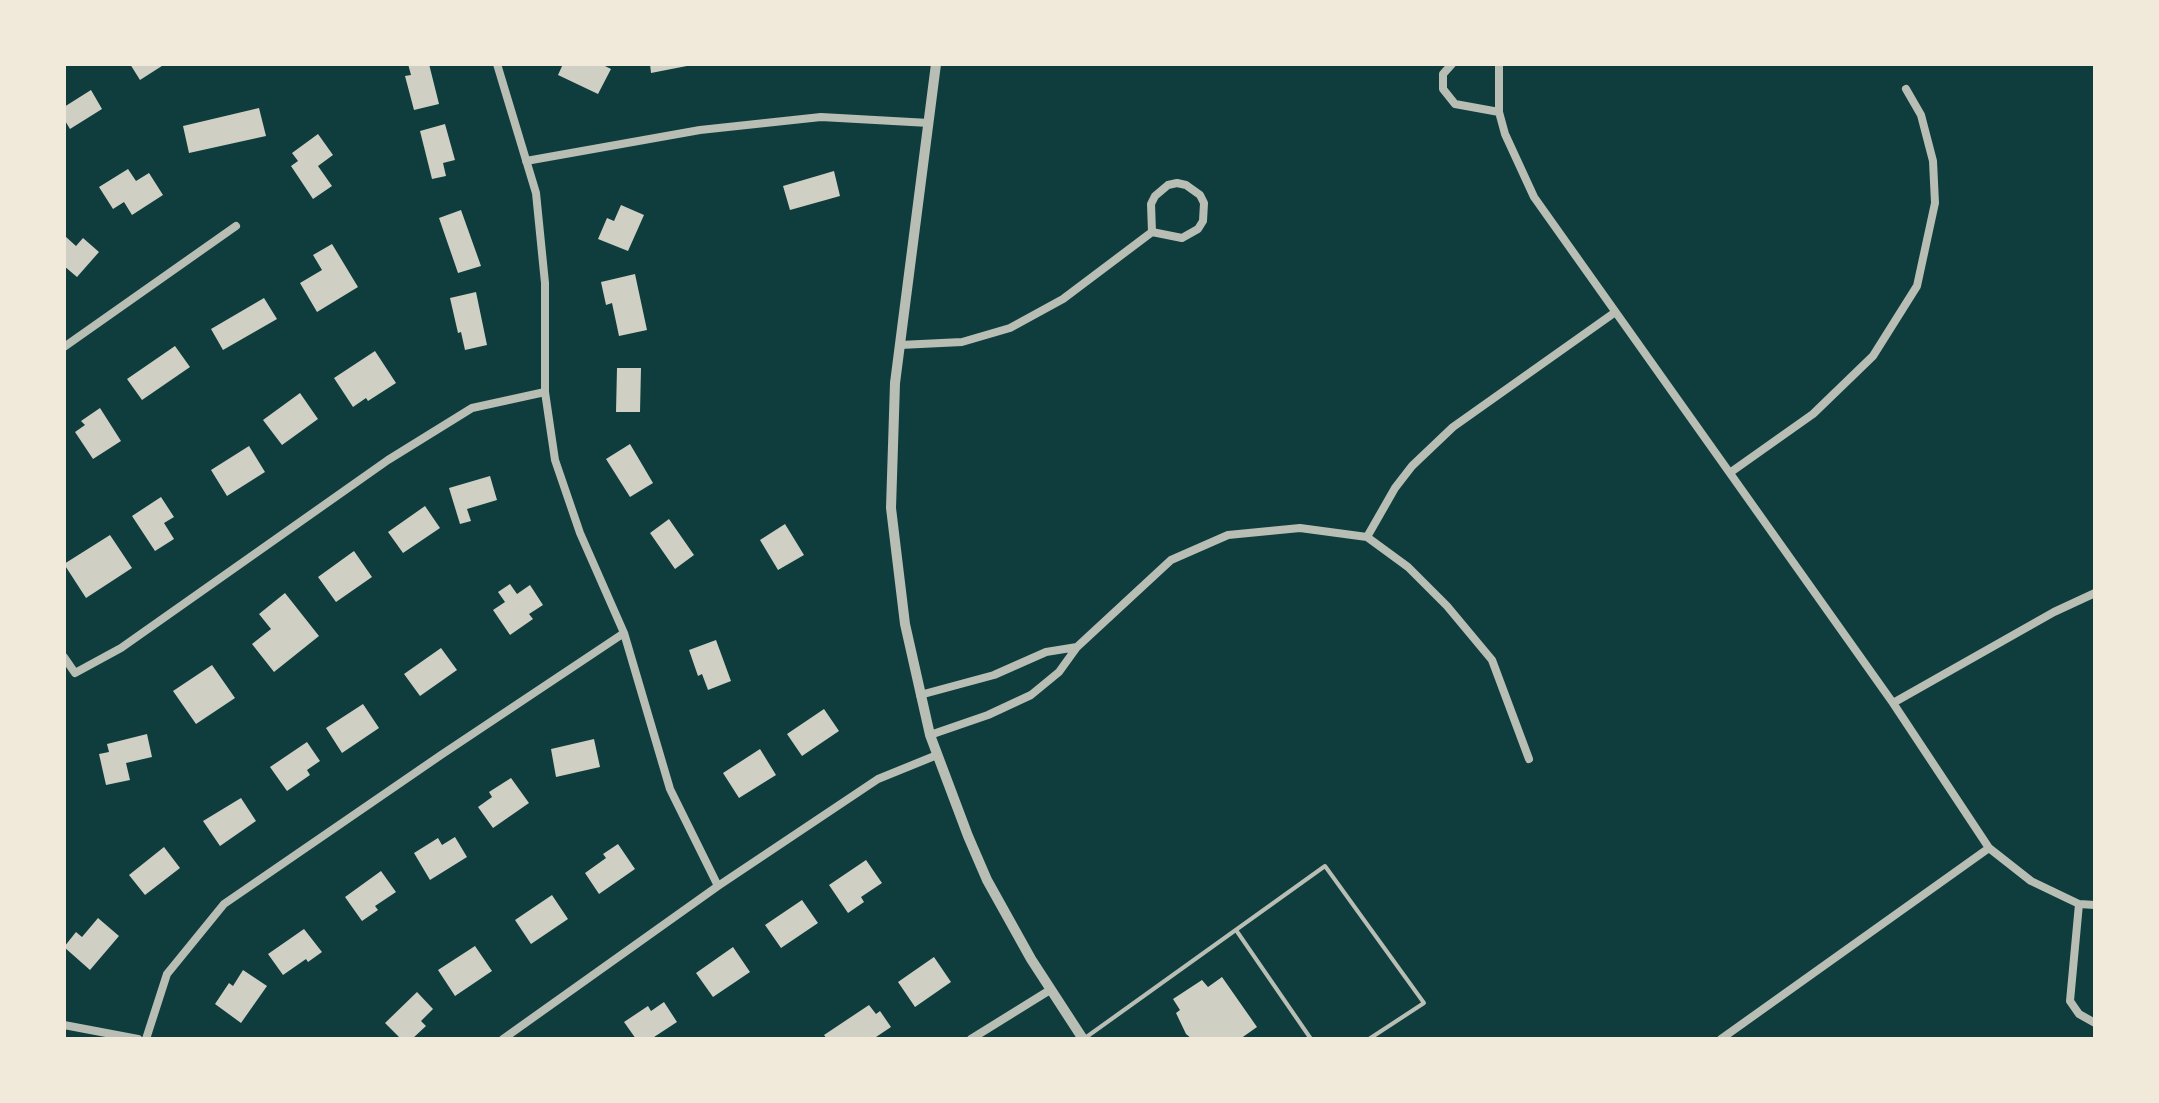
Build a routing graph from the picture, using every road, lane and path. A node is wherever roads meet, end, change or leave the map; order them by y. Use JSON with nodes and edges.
{"nodes":[{"id":1,"x":497,"y":64,"type":"edge"},
{"id":2,"x":936,"y":64,"type":"edge"},
{"id":3,"x":1452,"y":64,"type":"edge"},
{"id":4,"x":1499,"y":64,"type":"edge"},
{"id":5,"x":1906,"y":89,"type":"dead end"},
{"id":6,"x":1499,"y":112,"type":"junction"},
{"id":7,"x":929,"y":123,"type":"junction"},
{"id":8,"x":526,"y":161,"type":"junction"},
{"id":9,"x":236,"y":226,"type":"dead end"},
{"id":10,"x":1152,"y":232,"type":"junction"},
{"id":11,"x":1614,"y":313,"type":"junction"},
{"id":12,"x":900,"y":345,"type":"junction"},
{"id":13,"x":64,"y":347,"type":"edge"},
{"id":14,"x":545,"y":392,"type":"junction"},
{"id":15,"x":1731,"y":472,"type":"junction"},
{"id":16,"x":1367,"y":537,"type":"junction"},
{"id":17,"x":2095,"y":593,"type":"edge"},
{"id":18,"x":624,"y":633,"type":"junction"},
{"id":19,"x":1077,"y":647,"type":"junction"},
{"id":20,"x":64,"y":657,"type":"edge"},
{"id":21,"x":920,"y":695,"type":"junction"},
{"id":22,"x":1893,"y":703,"type":"junction"},
{"id":23,"x":930,"y":735,"type":"junction"},
{"id":24,"x":937,"y":755,"type":"junction"},
{"id":25,"x":1529,"y":759,"type":"dead end"},
{"id":26,"x":1989,"y":848,"type":"junction"},
{"id":27,"x":718,"y":886,"type":"junction"},
{"id":28,"x":2079,"y":904,"type":"junction"},
{"id":29,"x":2095,"y":905,"type":"edge"},
{"id":30,"x":1236,"y":930,"type":"junction"},
{"id":31,"x":1050,"y":990,"type":"junction"},
{"id":32,"x":2095,"y":1023,"type":"edge"},
{"id":33,"x":64,"y":1025,"type":"edge"},
{"id":34,"x":138,"y":1039,"type":"edge"},
{"id":35,"x":146,"y":1039,"type":"edge"},
{"id":36,"x":503,"y":1039,"type":"edge"},
{"id":37,"x":971,"y":1039,"type":"edge"},
{"id":38,"x":1083,"y":1039,"type":"edge"},
{"id":39,"x":1311,"y":1039,"type":"edge"},
{"id":40,"x":1369,"y":1039,"type":"edge"},
{"id":41,"x":1721,"y":1039,"type":"edge"}],
"edges":[{"from":1,"to":8,"type":"street"},
{"from":2,"to":7,"type":"street"},
{"from":3,"to":6,"type":"street"},
{"from":4,"to":6,"type":"street"},
{"from":5,"to":15,"type":"street"},
{"from":6,"to":11,"type":"street"},
{"from":7,"to":8,"type":"street"},
{"from":7,"to":12,"type":"street"},
{"from":8,"to":14,"type":"street"},
{"from":9,"to":13,"type":"street"},
{"from":10,"to":10,"type":"street"},
{"from":10,"to":12,"type":"street"},
{"from":11,"to":15,"type":"street"},
{"from":11,"to":16,"type":"street"},
{"from":12,"to":21,"type":"street"},
{"from":14,"to":18,"type":"street"},
{"from":14,"to":20,"type":"street"},
{"from":15,"to":22,"type":"street"},
{"from":16,"to":19,"type":"street"},
{"from":16,"to":25,"type":"street"},
{"from":17,"to":22,"type":"street"},
{"from":18,"to":27,"type":"street"},
{"from":18,"to":35,"type":"street"},
{"from":19,"to":21,"type":"street"},
{"from":19,"to":23,"type":"street"},
{"from":21,"to":23,"type":"street"},
{"from":22,"to":26,"type":"street"},
{"from":23,"to":24,"type":"street"},
{"from":24,"to":27,"type":"street"},
{"from":24,"to":31,"type":"street"},
{"from":26,"to":28,"type":"street"},
{"from":26,"to":41,"type":"street"},
{"from":27,"to":36,"type":"street"},
{"from":28,"to":29,"type":"street"},
{"from":28,"to":32,"type":"street"},
{"from":30,"to":38,"type":"lane"},
{"from":30,"to":39,"type":"lane"},
{"from":30,"to":40,"type":"lane"},
{"from":31,"to":37,"type":"street"},
{"from":31,"to":38,"type":"street"},
{"from":33,"to":34,"type":"street"}]}
